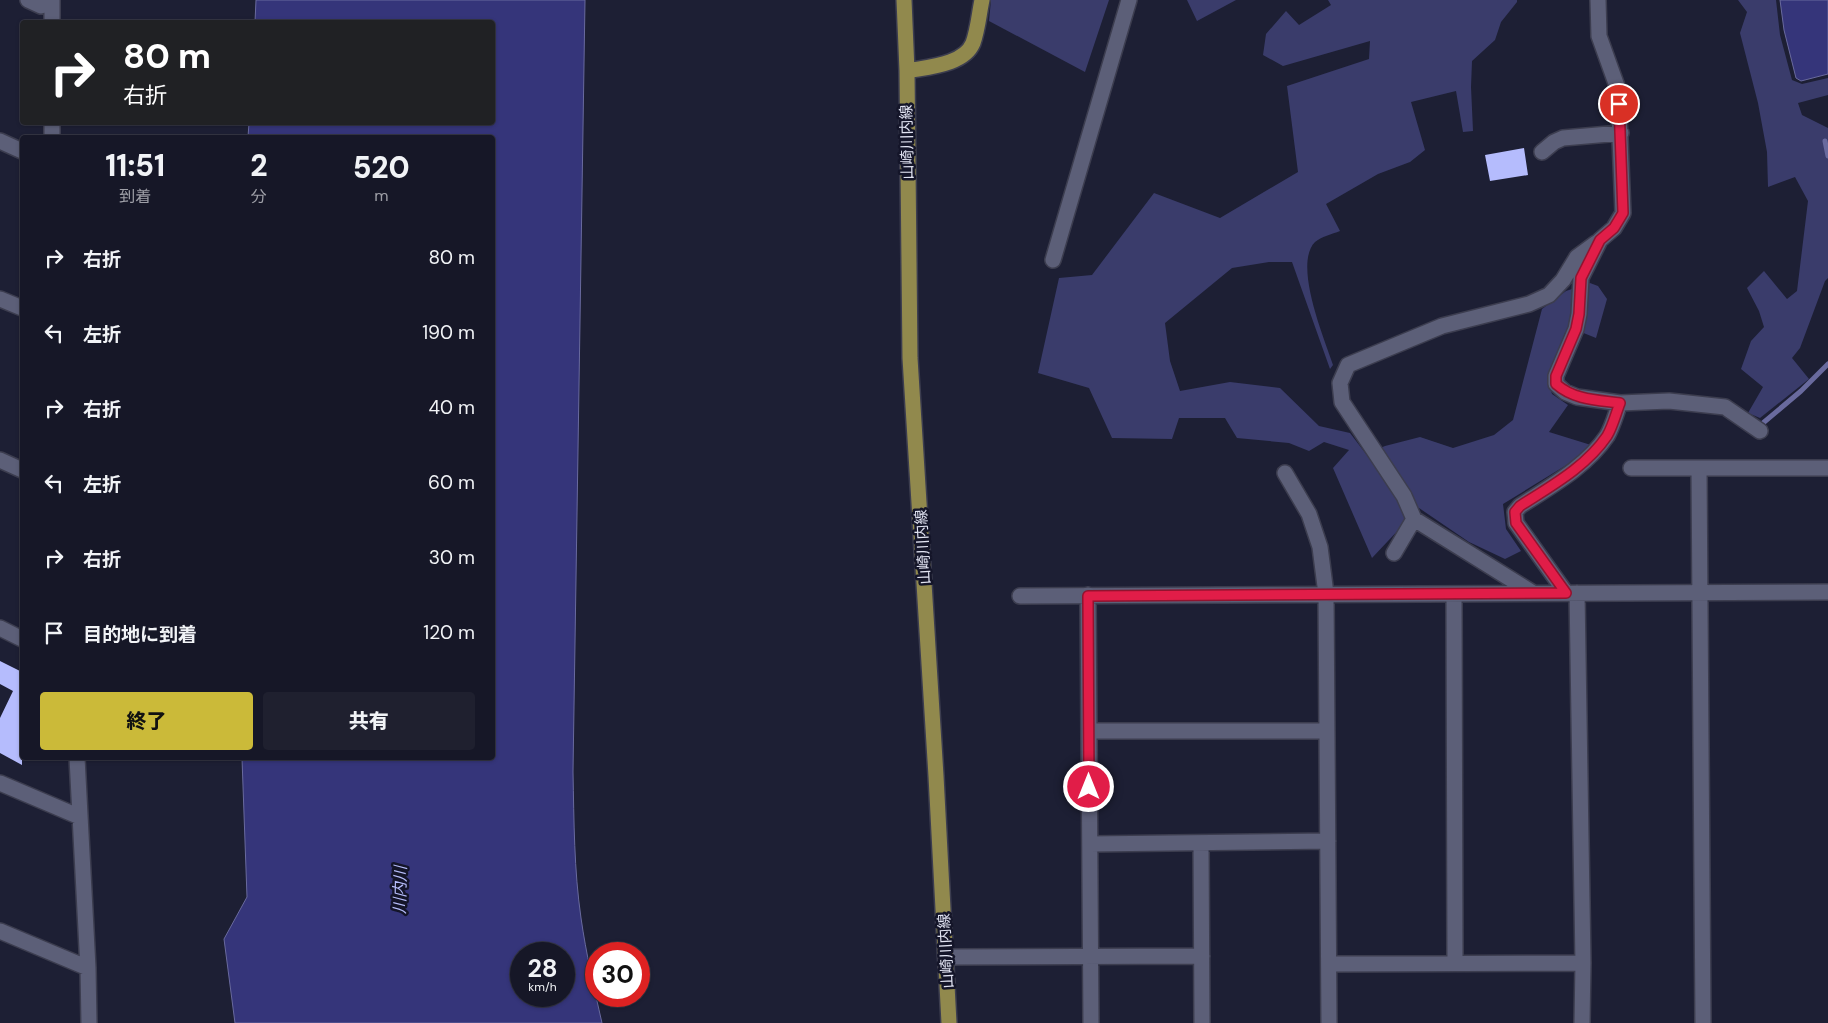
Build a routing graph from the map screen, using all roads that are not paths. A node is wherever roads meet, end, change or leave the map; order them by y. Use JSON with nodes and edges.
{"nodes":[{"id":1,"x":28,"y":0,"type":"edge"},
{"id":2,"x":904,"y":0,"type":"edge"},
{"id":3,"x":982,"y":0,"type":"edge"},
{"id":4,"x":1129,"y":0,"type":"edge"},
{"id":5,"x":1598,"y":0,"type":"edge"},
{"id":6,"x":52,"y":1,"type":"edge"},
{"id":7,"x":52,"y":20,"type":"edge"},
{"id":8,"x":907,"y":70,"type":"junction"},
{"id":9,"x":1621,"y":134,"type":"junction"},
{"id":10,"x":0,"y":141,"type":"edge"},
{"id":11,"x":20,"y":150,"type":"edge"},
{"id":12,"x":1542,"y":152,"type":"dead end"},
{"id":13,"x":1600,"y":240,"type":"junction"},
{"id":14,"x":1053,"y":260,"type":"dead end"},
{"id":15,"x":0,"y":299,"type":"edge"},
{"id":16,"x":20,"y":307,"type":"edge"},
{"id":17,"x":1620,"y":403,"type":"junction"},
{"id":18,"x":1760,"y":431,"type":"dead end"},
{"id":19,"x":0,"y":460,"type":"edge"},
{"id":20,"x":1631,"y":468,"type":"dead end"},
{"id":21,"x":1699,"y":468,"type":"junction"},
{"id":22,"x":1828,"y":468,"type":"edge"},
{"id":23,"x":20,"y":469,"type":"edge"},
{"id":24,"x":1284,"y":473,"type":"dead end"},
{"id":25,"x":1414,"y":519,"type":"junction"},
{"id":26,"x":1394,"y":553,"type":"dead end"},
{"id":27,"x":1700,"y":592,"type":"junction"},
{"id":28,"x":1828,"y":592,"type":"edge"},
{"id":29,"x":1533,"y":593,"type":"junction"},
{"id":30,"x":1571,"y":593,"type":"junction"},
{"id":31,"x":1326,"y":594,"type":"junction"},
{"id":32,"x":1454,"y":594,"type":"junction"},
{"id":33,"x":1020,"y":596,"type":"dead end"},
{"id":34,"x":1088,"y":596,"type":"junction"},
{"id":35,"x":0,"y":628,"type":"edge"},
{"id":36,"x":20,"y":638,"type":"edge"},
{"id":37,"x":1088,"y":730,"type":"junction"},
{"id":38,"x":1327,"y":731,"type":"junction"},
{"id":39,"x":77,"y":760,"type":"edge"},
{"id":40,"x":0,"y":783,"type":"edge"},
{"id":41,"x":80,"y":817,"type":"junction"},
{"id":42,"x":1328,"y":841,"type":"junction"},
{"id":43,"x":1201,"y":843,"type":"junction"},
{"id":44,"x":1090,"y":844,"type":"junction"},
{"id":45,"x":0,"y":931,"type":"edge"},
{"id":46,"x":1090,"y":956,"type":"junction"},
{"id":47,"x":1202,"y":956,"type":"junction"},
{"id":48,"x":947,"y":957,"type":"junction"},
{"id":49,"x":1456,"y":963,"type":"junction"},
{"id":50,"x":1583,"y":963,"type":"junction"},
{"id":51,"x":1329,"y":964,"type":"junction"},
{"id":52,"x":88,"y":968,"type":"junction"},
{"id":53,"x":89,"y":1023,"type":"edge"},
{"id":54,"x":949,"y":1023,"type":"edge"},
{"id":55,"x":1091,"y":1023,"type":"edge"},
{"id":56,"x":1202,"y":1023,"type":"edge"},
{"id":57,"x":1329,"y":1023,"type":"edge"},
{"id":58,"x":1582,"y":1023,"type":"edge"},
{"id":59,"x":1703,"y":1023,"type":"edge"}],
"edges":[{"from":1,"to":6,"type":"street"},
{"from":2,"to":8,"type":"main road","name":"山崎川内線"},
{"from":3,"to":8,"type":"main road"},
{"from":4,"to":14,"type":"street"},
{"from":5,"to":9,"type":"street"},
{"from":6,"to":7,"type":"street"},
{"from":8,"to":48,"type":"main road","name":"山崎川内線"},
{"from":9,"to":12,"type":"street"},
{"from":9,"to":13,"type":"street"},
{"from":10,"to":11,"type":"street"},
{"from":13,"to":17,"type":"street"},
{"from":13,"to":25,"type":"street"},
{"from":15,"to":16,"type":"street"},
{"from":17,"to":18,"type":"street"},
{"from":17,"to":30,"type":"street"},
{"from":19,"to":23,"type":"street"},
{"from":20,"to":21,"type":"street"},
{"from":21,"to":22,"type":"street"},
{"from":21,"to":27,"type":"street"},
{"from":24,"to":31,"type":"street"},
{"from":25,"to":26,"type":"street"},
{"from":25,"to":29,"type":"street"},
{"from":27,"to":28,"type":"street"},
{"from":27,"to":30,"type":"street"},
{"from":27,"to":59,"type":"street"},
{"from":29,"to":30,"type":"street"},
{"from":29,"to":32,"type":"street"},
{"from":30,"to":50,"type":"street"},
{"from":31,"to":32,"type":"street"},
{"from":31,"to":34,"type":"street"},
{"from":31,"to":38,"type":"street"},
{"from":32,"to":49,"type":"street"},
{"from":33,"to":34,"type":"street"},
{"from":34,"to":37,"type":"street"},
{"from":35,"to":36,"type":"street"},
{"from":37,"to":38,"type":"street"},
{"from":37,"to":44,"type":"street"},
{"from":38,"to":42,"type":"street"},
{"from":39,"to":41,"type":"street"},
{"from":40,"to":41,"type":"street"},
{"from":41,"to":52,"type":"street"},
{"from":42,"to":43,"type":"street"},
{"from":42,"to":51,"type":"street"},
{"from":43,"to":44,"type":"street"},
{"from":43,"to":47,"type":"street"},
{"from":44,"to":46,"type":"street"},
{"from":45,"to":52,"type":"street"},
{"from":46,"to":47,"type":"street"},
{"from":46,"to":48,"type":"street"},
{"from":46,"to":55,"type":"street"},
{"from":47,"to":56,"type":"street"},
{"from":48,"to":54,"type":"main road","name":"山崎川内線"},
{"from":49,"to":50,"type":"street"},
{"from":49,"to":51,"type":"street"},
{"from":50,"to":58,"type":"street"},
{"from":51,"to":57,"type":"street"},
{"from":52,"to":53,"type":"street"}]}
